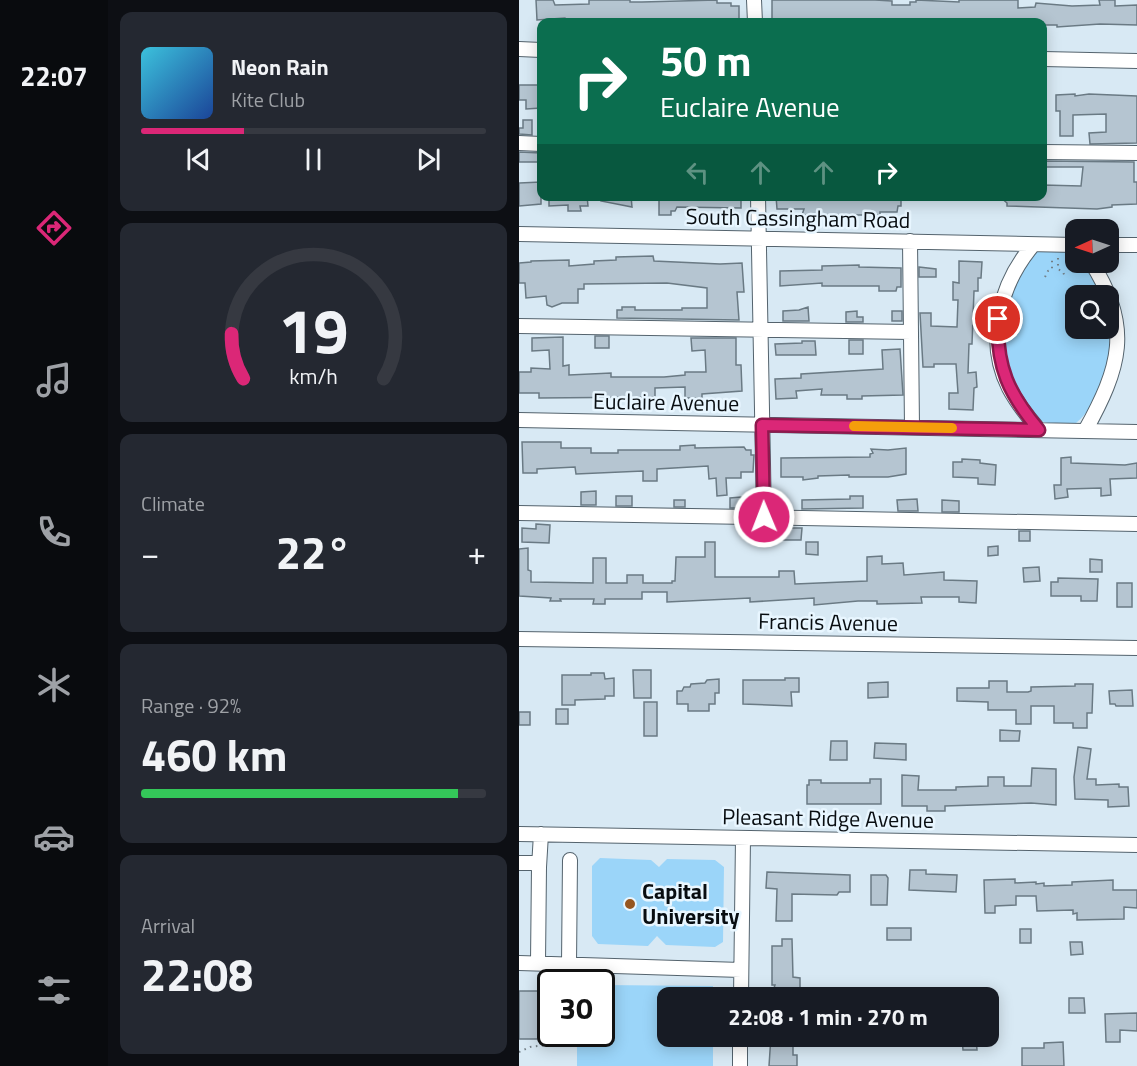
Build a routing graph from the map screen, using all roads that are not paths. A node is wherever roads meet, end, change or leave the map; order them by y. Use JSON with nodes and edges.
{"nodes":[{"id":1,"x":754,"y":0,"type":"edge"},
{"id":2,"x":755,"y":18,"type":"edge"},
{"id":3,"x":519,"y":49,"type":"edge"},
{"id":4,"x":537,"y":50,"type":"edge"},
{"id":5,"x":1047,"y":59,"type":"edge"},
{"id":6,"x":1137,"y":61,"type":"edge"},
{"id":7,"x":519,"y":143,"type":"edge"},
{"id":8,"x":537,"y":144,"type":"edge"},
{"id":9,"x":1047,"y":152,"type":"edge"},
{"id":10,"x":1137,"y":153,"type":"edge"},
{"id":11,"x":758,"y":201,"type":"edge"},
{"id":12,"x":519,"y":234,"type":"edge"},
{"id":13,"x":759,"y":238,"type":"junction"},
{"id":14,"x":910,"y":241,"type":"junction"},
{"id":15,"x":1065,"y":244,"type":"edge"},
{"id":16,"x":1033,"y":245,"type":"junction"},
{"id":17,"x":1119,"y":245,"type":"edge"},
{"id":18,"x":1137,"y":245,"type":"edge"},
{"id":19,"x":1098,"y":273,"type":"edge"},
{"id":20,"x":519,"y":326,"type":"edge"},
{"id":21,"x":760,"y":330,"type":"junction"},
{"id":22,"x":911,"y":332,"type":"junction"},
{"id":23,"x":519,"y":420,"type":"edge"},
{"id":24,"x":762,"y":425,"type":"junction"},
{"id":25,"x":912,"y":427,"type":"junction"},
{"id":26,"x":1039,"y":430,"type":"junction"},
{"id":27,"x":1085,"y":431,"type":"junction"},
{"id":28,"x":1137,"y":432,"type":"edge"},
{"id":29,"x":519,"y":513,"type":"edge"},
{"id":30,"x":764,"y":517,"type":"junction"},
{"id":31,"x":1137,"y":524,"type":"edge"},
{"id":32,"x":519,"y":639,"type":"edge"},
{"id":33,"x":1137,"y":648,"type":"edge"},
{"id":34,"x":519,"y":834,"type":"edge"},
{"id":35,"x":541,"y":834,"type":"junction"},
{"id":36,"x":743,"y":838,"type":"junction"},
{"id":37,"x":1137,"y":844,"type":"edge"},
{"id":38,"x":570,"y":860,"type":"dead end"},
{"id":39,"x":519,"y":863,"type":"edge"},
{"id":40,"x":539,"y":867,"type":"junction"},
{"id":41,"x":519,"y":963,"type":"edge"},
{"id":42,"x":569,"y":964,"type":"junction"},
{"id":43,"x":542,"y":968,"type":"junction"},
{"id":44,"x":741,"y":969,"type":"junction"},
{"id":45,"x":741,"y":987,"type":"edge"},
{"id":46,"x":740,"y":1047,"type":"edge"},
{"id":47,"x":740,"y":1066,"type":"edge"}],
"edges":[{"from":1,"to":2,"type":"street"},
{"from":3,"to":4,"type":"street"},
{"from":5,"to":6,"type":"street"},
{"from":7,"to":8,"type":"street"},
{"from":9,"to":10,"type":"street"},
{"from":11,"to":13,"type":"street"},
{"from":12,"to":13,"type":"street","name":"South Cassingham Road"},
{"from":13,"to":14,"type":"street","name":"South Cassingham Road"},
{"from":13,"to":21,"type":"street"},
{"from":14,"to":16,"type":"street","name":"South Cassingham Road"},
{"from":14,"to":22,"type":"street"},
{"from":15,"to":16,"type":"street","name":"South Cassingham Road"},
{"from":16,"to":26,"type":"street"},
{"from":17,"to":18,"type":"street"},
{"from":19,"to":27,"type":"street"},
{"from":20,"to":21,"type":"street"},
{"from":21,"to":22,"type":"street"},
{"from":21,"to":24,"type":"street"},
{"from":22,"to":25,"type":"street"},
{"from":23,"to":24,"type":"street","name":"Euclaire Avenue"},
{"from":24,"to":25,"type":"street","name":"Euclaire Avenue"},
{"from":24,"to":30,"type":"street"},
{"from":25,"to":26,"type":"street","name":"Euclaire Avenue"},
{"from":26,"to":27,"type":"street","name":"Euclaire Avenue"},
{"from":27,"to":28,"type":"street","name":"Euclaire Avenue"},
{"from":29,"to":30,"type":"street"},
{"from":30,"to":31,"type":"street"},
{"from":32,"to":33,"type":"street","name":"Francis Avenue"},
{"from":34,"to":35,"type":"street","name":"Pleasant Ridge Avenue"},
{"from":35,"to":36,"type":"street","name":"Pleasant Ridge Avenue"},
{"from":35,"to":40,"type":"street"},
{"from":36,"to":37,"type":"street","name":"Pleasant Ridge Avenue"},
{"from":36,"to":44,"type":"street"},
{"from":38,"to":42,"type":"street"},
{"from":39,"to":40,"type":"street"},
{"from":40,"to":43,"type":"street"},
{"from":41,"to":43,"type":"street"},
{"from":42,"to":43,"type":"street"},
{"from":42,"to":44,"type":"street"},
{"from":44,"to":45,"type":"street"},
{"from":46,"to":47,"type":"street"}]}
